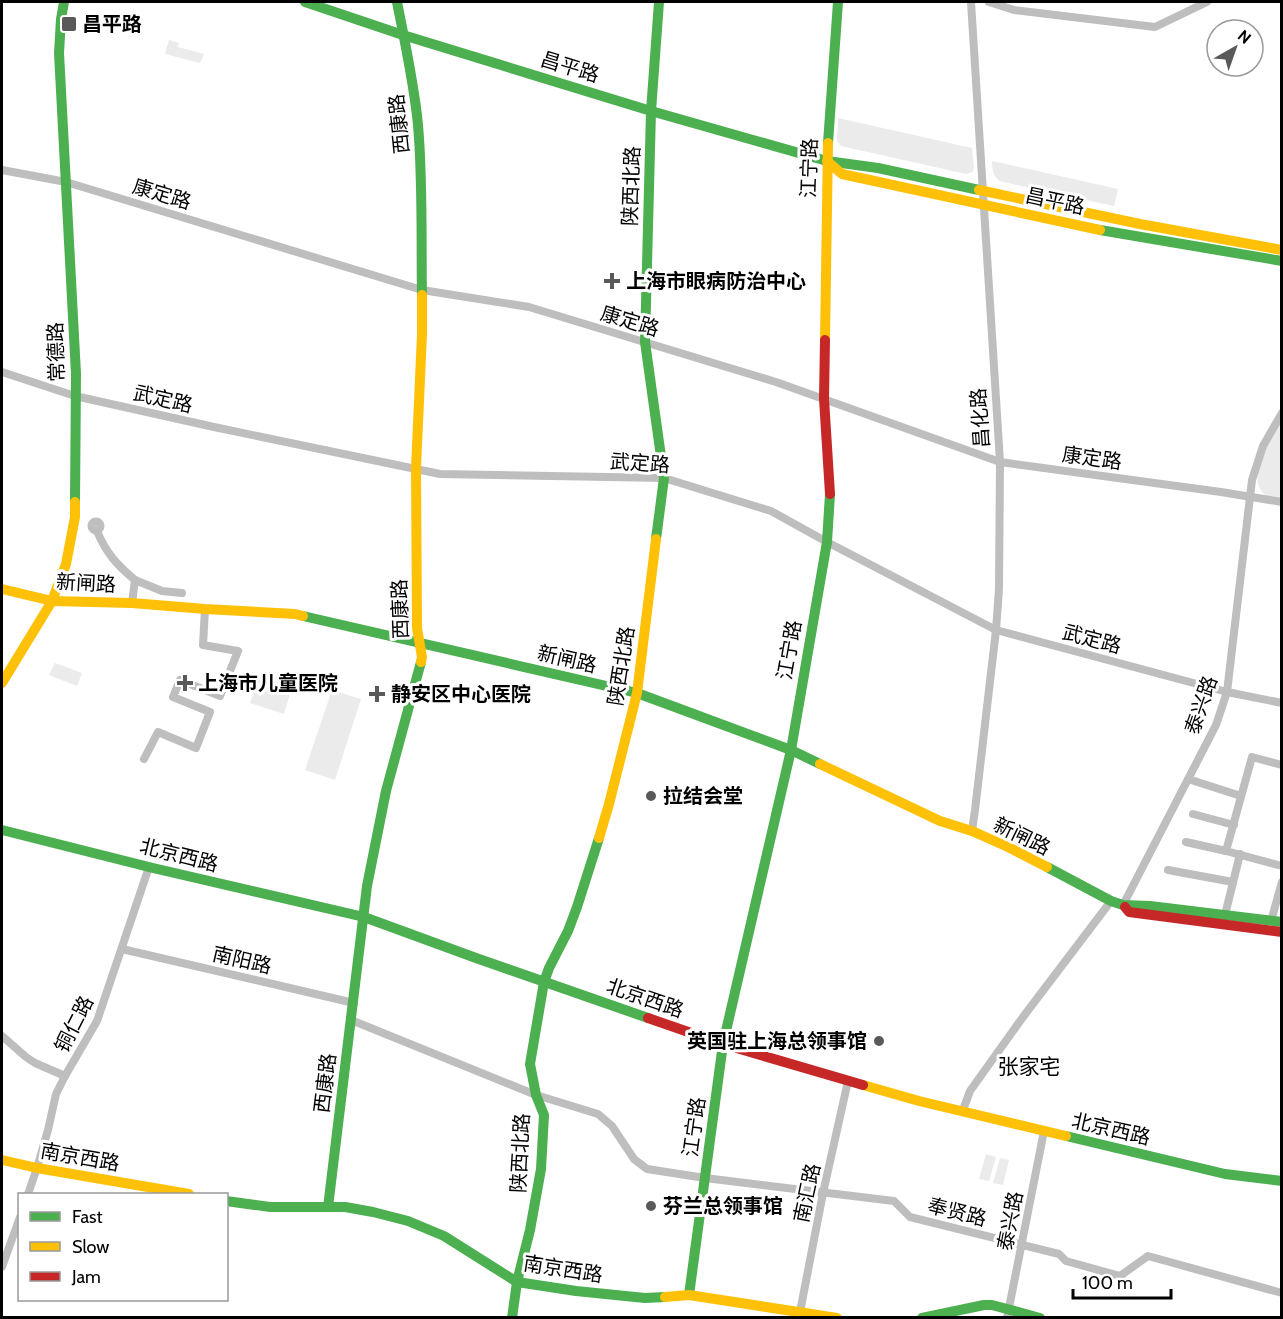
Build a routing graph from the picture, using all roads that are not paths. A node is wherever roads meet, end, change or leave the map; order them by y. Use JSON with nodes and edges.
{"nodes":[{"id":1,"x":64,"y":2,"type":"edge"},
{"id":2,"x":305,"y":2,"type":"edge"},
{"id":3,"x":397,"y":2,"type":"edge"},
{"id":4,"x":659,"y":2,"type":"edge"},
{"id":5,"x":838,"y":2,"type":"edge"},
{"id":6,"x":971,"y":2,"type":"edge"},
{"id":7,"x":989,"y":2,"type":"edge"},
{"id":8,"x":1208,"y":2,"type":"edge"},
{"id":9,"x":403,"y":34,"type":"junction"},
{"id":10,"x":651,"y":111,"type":"junction"},
{"id":11,"x":827,"y":161,"type":"junction"},
{"id":12,"x":2,"y":170,"type":"edge"},
{"id":13,"x":66,"y":182,"type":"junction"},
{"id":14,"x":983,"y":191,"type":"junction"},
{"id":15,"x":984,"y":205,"type":"junction"},
{"id":16,"x":1281,"y":250,"type":"edge"},
{"id":17,"x":1281,"y":261,"type":"edge"},
{"id":18,"x":422,"y":290,"type":"junction"},
{"id":19,"x":645,"y":342,"type":"junction"},
{"id":20,"x":2,"y":372,"type":"edge"},
{"id":21,"x":75,"y":396,"type":"junction"},
{"id":22,"x":824,"y":399,"type":"junction"},
{"id":23,"x":1281,"y":413,"type":"edge"},
{"id":24,"x":1000,"y":462,"type":"junction"},
{"id":25,"x":417,"y":468,"type":"junction"},
{"id":26,"x":664,"y":477,"type":"junction"},
{"id":27,"x":1250,"y":497,"type":"junction"},
{"id":28,"x":1281,"y":502,"type":"edge"},
{"id":29,"x":97,"y":531,"type":"dead end"},
{"id":30,"x":827,"y":542,"type":"junction"},
{"id":31,"x":135,"y":580,"type":"junction"},
{"id":32,"x":2,"y":589,"type":"edge"},
{"id":33,"x":182,"y":593,"type":"dead end"},
{"id":34,"x":52,"y":601,"type":"junction"},
{"id":35,"x":132,"y":603,"type":"junction"},
{"id":36,"x":205,"y":609,"type":"junction"},
{"id":37,"x":996,"y":630,"type":"junction"},
{"id":38,"x":419,"y":644,"type":"junction"},
{"id":39,"x":2,"y":683,"type":"edge"},
{"id":40,"x":1227,"y":692,"type":"junction"},
{"id":41,"x":637,"y":693,"type":"junction"},
{"id":42,"x":1281,"y":703,"type":"edge"},
{"id":43,"x":791,"y":750,"type":"junction"},
{"id":44,"x":1281,"y":754,"type":"edge"},
{"id":45,"x":144,"y":759,"type":"dead end"},
{"id":46,"x":1280,"y":765,"type":"edge"},
{"id":47,"x":1188,"y":779,"type":"junction"},
{"id":48,"x":1241,"y":796,"type":"junction"},
{"id":49,"x":1193,"y":814,"type":"dead end"},
{"id":50,"x":1234,"y":825,"type":"junction"},
{"id":51,"x":2,"y":830,"type":"edge"},
{"id":52,"x":972,"y":831,"type":"junction"},
{"id":53,"x":1186,"y":842,"type":"dead end"},
{"id":54,"x":1226,"y":851,"type":"junction"},
{"id":55,"x":1240,"y":854,"type":"junction"},
{"id":56,"x":1281,"y":866,"type":"edge"},
{"id":57,"x":149,"y":867,"type":"junction"},
{"id":58,"x":1168,"y":870,"type":"dead end"},
{"id":59,"x":1233,"y":882,"type":"junction"},
{"id":60,"x":1281,"y":882,"type":"edge"},
{"id":61,"x":1111,"y":901,"type":"junction"},
{"id":62,"x":1123,"y":905,"type":"junction"},
{"id":63,"x":1225,"y":915,"type":"junction"},
{"id":64,"x":364,"y":917,"type":"junction"},
{"id":65,"x":1276,"y":922,"type":"edge"},
{"id":66,"x":1281,"y":932,"type":"edge"},
{"id":67,"x":122,"y":950,"type":"junction"},
{"id":68,"x":544,"y":982,"type":"junction"},
{"id":69,"x":354,"y":1003,"type":"junction"},
{"id":70,"x":351,"y":1020,"type":"junction"},
{"id":71,"x":2,"y":1035,"type":"edge"},
{"id":72,"x":723,"y":1044,"type":"junction"},
{"id":73,"x":65,"y":1076,"type":"junction"},
{"id":74,"x":848,"y":1081,"type":"junction"},
{"id":75,"x":536,"y":1095,"type":"junction"},
{"id":76,"x":963,"y":1110,"type":"junction"},
{"id":77,"x":1044,"y":1131,"type":"junction"},
{"id":78,"x":2,"y":1160,"type":"edge"},
{"id":79,"x":37,"y":1168,"type":"junction"},
{"id":80,"x":705,"y":1178,"type":"junction"},
{"id":81,"x":1281,"y":1181,"type":"edge"},
{"id":82,"x":28,"y":1193,"type":"edge"},
{"id":83,"x":183,"y":1193,"type":"edge"},
{"id":84,"x":823,"y":1193,"type":"junction"},
{"id":85,"x":228,"y":1201,"type":"edge"},
{"id":86,"x":328,"y":1207,"type":"junction"},
{"id":87,"x":18,"y":1223,"type":"edge"},
{"id":88,"x":1022,"y":1246,"type":"junction"},
{"id":89,"x":2,"y":1267,"type":"edge"},
{"id":90,"x":516,"y":1282,"type":"junction"},
{"id":91,"x":1281,"y":1293,"type":"edge"},
{"id":92,"x":689,"y":1295,"type":"junction"},
{"id":93,"x":800,"y":1312,"type":"junction"},
{"id":94,"x":1008,"y":1313,"type":"edge"},
{"id":95,"x":512,"y":1317,"type":"edge"},
{"id":96,"x":837,"y":1317,"type":"edge"},
{"id":97,"x":922,"y":1317,"type":"edge"},
{"id":98,"x":1040,"y":1317,"type":"edge"}],
"edges":[{"from":1,"to":13,"type":"main road","name":"常德路"},
{"from":2,"to":9,"type":"main road","name":"昌平路"},
{"from":3,"to":9,"type":"main road","name":"西康路"},
{"from":4,"to":10,"type":"main road","name":"陕西北路"},
{"from":5,"to":11,"type":"main road","name":"江宁路"},
{"from":6,"to":14,"type":"street","name":"昌化路"},
{"from":7,"to":8,"type":"street"},
{"from":9,"to":10,"type":"main road","name":"昌平路"},
{"from":9,"to":18,"type":"main road","name":"西康路"},
{"from":10,"to":11,"type":"main road","name":"昌平路"},
{"from":10,"to":19,"type":"main road","name":"陕西北路"},
{"from":11,"to":14,"type":"main road","name":"昌平路"},
{"from":11,"to":15,"type":"main road","name":"昌平路"},
{"from":11,"to":22,"type":"main road","name":"江宁路"},
{"from":12,"to":13,"type":"street","name":"康定路"},
{"from":13,"to":18,"type":"street","name":"康定路"},
{"from":13,"to":21,"type":"main road","name":"常德路"},
{"from":14,"to":15,"type":"street","name":"昌化路"},
{"from":14,"to":16,"type":"main road","name":"昌平路"},
{"from":15,"to":17,"type":"main road","name":"昌平路"},
{"from":15,"to":24,"type":"street","name":"昌化路"},
{"from":18,"to":19,"type":"street","name":"康定路"},
{"from":18,"to":25,"type":"main road","name":"西康路"},
{"from":19,"to":22,"type":"street","name":"康定路"},
{"from":19,"to":26,"type":"main road","name":"陕西北路"},
{"from":20,"to":21,"type":"street","name":"武定路"},
{"from":21,"to":25,"type":"street","name":"武定路"},
{"from":21,"to":34,"type":"main road","name":"常德路"},
{"from":22,"to":24,"type":"street","name":"康定路"},
{"from":22,"to":30,"type":"main road","name":"江宁路"},
{"from":23,"to":27,"type":"street","name":"泰兴路"},
{"from":24,"to":27,"type":"street","name":"康定路"},
{"from":24,"to":37,"type":"street","name":"昌化路"},
{"from":25,"to":26,"type":"street","name":"武定路"},
{"from":25,"to":38,"type":"main road","name":"西康路"},
{"from":26,"to":30,"type":"street","name":"武定路"},
{"from":26,"to":41,"type":"main road","name":"陕西北路"},
{"from":27,"to":28,"type":"street","name":"康定路"},
{"from":27,"to":40,"type":"street","name":"泰兴路"},
{"from":29,"to":31,"type":"street"},
{"from":30,"to":37,"type":"street","name":"武定路"},
{"from":30,"to":43,"type":"main road","name":"江宁路"},
{"from":31,"to":33,"type":"street"},
{"from":31,"to":35,"type":"street"},
{"from":32,"to":34,"type":"main road","name":"新闸路"},
{"from":34,"to":35,"type":"main road","name":"新闸路"},
{"from":34,"to":39,"type":"main road","name":"常德路"},
{"from":35,"to":36,"type":"main road","name":"新闸路"},
{"from":36,"to":38,"type":"main road","name":"新闸路"},
{"from":36,"to":45,"type":"street"},
{"from":37,"to":40,"type":"street","name":"武定路"},
{"from":37,"to":52,"type":"street","name":"昌化路"},
{"from":38,"to":41,"type":"main road","name":"新闸路"},
{"from":38,"to":64,"type":"main road","name":"西康路"},
{"from":40,"to":42,"type":"street","name":"武定路"},
{"from":40,"to":47,"type":"street","name":"泰兴路"},
{"from":41,"to":43,"type":"main road","name":"新闸路"},
{"from":41,"to":68,"type":"main road","name":"陕西北路"},
{"from":43,"to":52,"type":"main road","name":"新闸路"},
{"from":43,"to":72,"type":"main road","name":"江宁路"},
{"from":44,"to":46,"type":"street"},
{"from":46,"to":48,"type":"street"},
{"from":47,"to":48,"type":"street"},
{"from":47,"to":62,"type":"street","name":"泰兴路"},
{"from":48,"to":50,"type":"street"},
{"from":49,"to":50,"type":"street"},
{"from":50,"to":54,"type":"street"},
{"from":51,"to":57,"type":"main road","name":"北京西路"},
{"from":52,"to":61,"type":"main road","name":"新闸路"},
{"from":53,"to":54,"type":"street"},
{"from":54,"to":55,"type":"street"},
{"from":55,"to":56,"type":"street"},
{"from":55,"to":59,"type":"street"},
{"from":57,"to":64,"type":"main road","name":"北京西路"},
{"from":57,"to":67,"type":"street","name":"铜仁路"},
{"from":58,"to":59,"type":"street"},
{"from":59,"to":63,"type":"street"},
{"from":60,"to":65,"type":"street"},
{"from":61,"to":62,"type":"main road","name":"新闸路"},
{"from":61,"to":76,"type":"street"},
{"from":62,"to":63,"type":"main road","name":"新闸路"},
{"from":62,"to":66,"type":"main road","name":"新闸路"},
{"from":63,"to":65,"type":"main road","name":"新闸路"},
{"from":64,"to":68,"type":"main road","name":"北京西路"},
{"from":64,"to":69,"type":"main road","name":"西康路"},
{"from":67,"to":69,"type":"street","name":"南阳路"},
{"from":67,"to":73,"type":"street","name":"铜仁路"},
{"from":68,"to":72,"type":"main road","name":"北京西路"},
{"from":68,"to":75,"type":"main road","name":"陕西北路"},
{"from":69,"to":70,"type":"main road","name":"西康路"},
{"from":70,"to":75,"type":"street"},
{"from":70,"to":86,"type":"main road","name":"西康路"},
{"from":71,"to":73,"type":"street"},
{"from":72,"to":74,"type":"main road","name":"北京西路"},
{"from":72,"to":80,"type":"main road","name":"江宁路"},
{"from":73,"to":79,"type":"street","name":"铜仁路"},
{"from":74,"to":76,"type":"main road","name":"北京西路"},
{"from":74,"to":84,"type":"street","name":"南汇路"},
{"from":75,"to":80,"type":"street","name":"奉贤路"},
{"from":75,"to":90,"type":"main road","name":"陕西北路"},
{"from":76,"to":77,"type":"main road","name":"北京西路"},
{"from":77,"to":81,"type":"main road","name":"北京西路"},
{"from":77,"to":88,"type":"street","name":"泰兴路"},
{"from":78,"to":79,"type":"main road","name":"南京西路"},
{"from":79,"to":82,"type":"street","name":"铜仁路"},
{"from":79,"to":83,"type":"main road","name":"南京西路"},
{"from":80,"to":84,"type":"street","name":"奉贤路"},
{"from":80,"to":92,"type":"main road","name":"江宁路"},
{"from":84,"to":88,"type":"street","name":"奉贤路"},
{"from":84,"to":93,"type":"street","name":"南汇路"},
{"from":85,"to":86,"type":"main road","name":"南京西路"},
{"from":86,"to":90,"type":"main road","name":"南京西路"},
{"from":87,"to":89,"type":"street"},
{"from":88,"to":91,"type":"street","name":"奉贤路"},
{"from":88,"to":94,"type":"street","name":"泰兴路"},
{"from":90,"to":92,"type":"main road","name":"南京西路"},
{"from":90,"to":95,"type":"main road","name":"陕西北路"},
{"from":92,"to":93,"type":"main road","name":"南京西路"},
{"from":93,"to":96,"type":"main road","name":"南京西路"},
{"from":94,"to":97,"type":"main road"},
{"from":94,"to":98,"type":"main road"}]}
